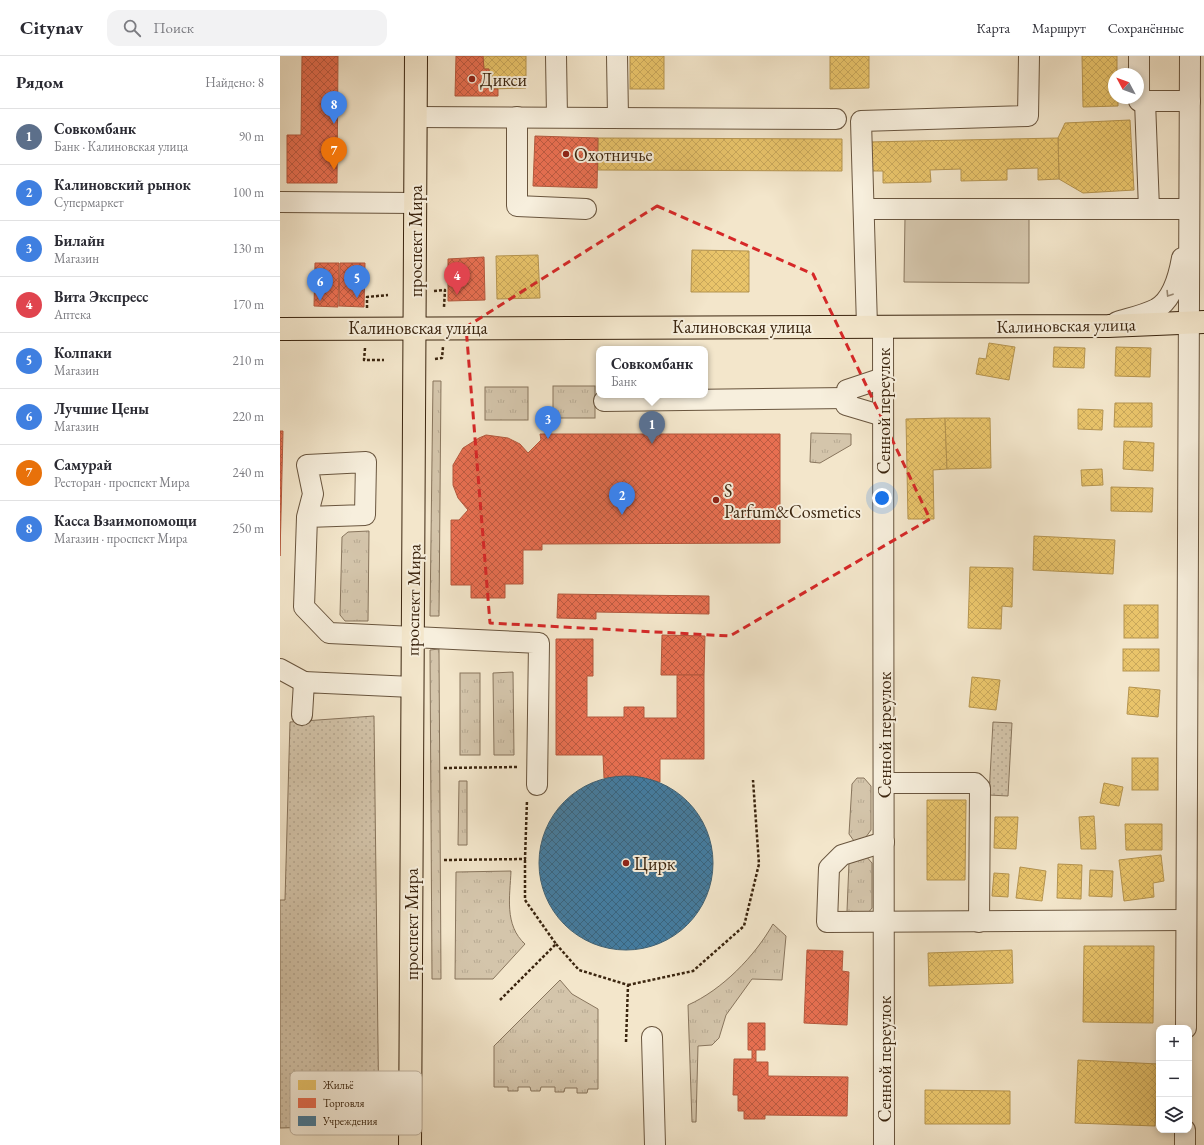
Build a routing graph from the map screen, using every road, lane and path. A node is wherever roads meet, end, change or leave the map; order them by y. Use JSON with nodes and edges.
{"nodes":[{"id":1,"x":416,"y":56,"type":"edge"},
{"id":2,"x":556,"y":56,"type":"edge"},
{"id":3,"x":617,"y":56,"type":"edge"},
{"id":4,"x":1029,"y":56,"type":"edge"},
{"id":5,"x":1139,"y":56,"type":"edge"},
{"id":6,"x":1190,"y":56,"type":"edge"},
{"id":7,"x":1145,"y":101,"type":"junction"},
{"id":8,"x":1190,"y":102,"type":"junction"},
{"id":9,"x":415,"y":117,"type":"junction"},
{"id":10,"x":517,"y":117,"type":"junction"},
{"id":11,"x":557,"y":117,"type":"junction"},
{"id":12,"x":618,"y":117,"type":"junction"},
{"id":13,"x":836,"y":119,"type":"dead end"},
{"id":14,"x":280,"y":202,"type":"edge"},
{"id":15,"x":416,"y":203,"type":"junction"},
{"id":16,"x":586,"y":209,"type":"dead end"},
{"id":17,"x":864,"y":209,"type":"junction"},
{"id":18,"x":1149,"y":209,"type":"junction"},
{"id":19,"x":1188,"y":209,"type":"junction"},
{"id":20,"x":1188,"y":231,"type":"junction"},
{"id":21,"x":432,"y":291,"type":"dead end"},
{"id":22,"x":388,"y":295,"type":"dead end"},
{"id":23,"x":444,"y":307,"type":"dead end"},
{"id":24,"x":367,"y":308,"type":"dead end"},
{"id":25,"x":1197,"y":322,"type":"edge"},
{"id":26,"x":875,"y":326,"type":"junction"},
{"id":27,"x":1108,"y":326,"type":"junction"},
{"id":28,"x":415,"y":327,"type":"junction"},
{"id":29,"x":280,"y":328,"type":"edge"},
{"id":30,"x":443,"y":341,"type":"dead end"},
{"id":31,"x":365,"y":348,"type":"dead end"},
{"id":32,"x":432,"y":359,"type":"dead end"},
{"id":33,"x":384,"y":360,"type":"dead end"},
{"id":34,"x":883,"y":378,"type":"junction"},
{"id":35,"x":847,"y":398,"type":"junction"},
{"id":36,"x":604,"y":401,"type":"dead end"},
{"id":37,"x":883,"y":416,"type":"junction"},
{"id":38,"x":307,"y":517,"type":"dead end"},
{"id":39,"x":412,"y":637,"type":"junction"},
{"id":40,"x":280,"y":669,"type":"edge"},
{"id":41,"x":304,"y":682,"type":"junction"},
{"id":42,"x":412,"y":687,"type":"junction"},
{"id":43,"x":302,"y":715,"type":"dead end"},
{"id":44,"x":444,"y":768,"type":"dead end"},
{"id":45,"x":512,"y":768,"type":"dead end"},
{"id":46,"x":753,"y":780,"type":"dead end"},
{"id":47,"x":884,"y":783,"type":"junction"},
{"id":48,"x":532,"y":791,"type":"joint"},
{"id":49,"x":884,"y":842,"type":"junction"},
{"id":50,"x":525,"y":859,"type":"junction"},
{"id":51,"x":444,"y":860,"type":"dead end"},
{"id":52,"x":1186,"y":920,"type":"junction"},
{"id":53,"x":979,"y":922,"type":"junction"},
{"id":54,"x":884,"y":923,"type":"junction"},
{"id":55,"x":556,"y":944,"type":"junction"},
{"id":56,"x":628,"y":985,"type":"junction"},
{"id":57,"x":500,"y":1000,"type":"dead end"},
{"id":58,"x":1186,"y":1025,"type":"edge"},
{"id":59,"x":652,"y":1037,"type":"dead end"},
{"id":60,"x":626,"y":1042,"type":"dead end"},
{"id":61,"x":410,"y":1071,"type":"edge"},
{"id":62,"x":1185,"y":1133,"type":"edge"},
{"id":63,"x":410,"y":1135,"type":"edge"},
{"id":64,"x":410,"y":1145,"type":"edge"},
{"id":65,"x":655,"y":1145,"type":"edge"},
{"id":66,"x":884,"y":1145,"type":"edge"},
{"id":67,"x":1185,"y":1145,"type":"edge"}],
"edges":[{"from":1,"to":9,"type":"main road","name":"проспект Мира"},
{"from":2,"to":11,"type":"street"},
{"from":3,"to":12,"type":"street"},
{"from":4,"to":17,"type":"street","name":"Сенной переулок"},
{"from":5,"to":7,"type":"street"},
{"from":6,"to":8,"type":"street"},
{"from":7,"to":8,"type":"street"},
{"from":7,"to":18,"type":"street"},
{"from":8,"to":19,"type":"street"},
{"from":9,"to":10,"type":"street"},
{"from":9,"to":15,"type":"main road","name":"проспект Мира"},
{"from":10,"to":11,"type":"street"},
{"from":10,"to":16,"type":"street"},
{"from":11,"to":12,"type":"street"},
{"from":12,"to":13,"type":"street"},
{"from":14,"to":15,"type":"street"},
{"from":15,"to":28,"type":"main road","name":"проспект Мира"},
{"from":17,"to":18,"type":"street"},
{"from":17,"to":26,"type":"street","name":"Сенной переулок"},
{"from":18,"to":19,"type":"street"},
{"from":19,"to":20,"type":"street"},
{"from":20,"to":25,"type":"street"},
{"from":20,"to":27,"type":"street","one_way":true},
{"from":21,"to":23,"type":"path"},
{"from":22,"to":24,"type":"path"},
{"from":25,"to":27,"type":"main road","name":"Калиновская улица"},
{"from":25,"to":52,"type":"street"},
{"from":26,"to":27,"type":"main road","name":"Калиновская улица"},
{"from":26,"to":28,"type":"main road","name":"Калиновская улица"},
{"from":26,"to":34,"type":"street","name":"Сенной переулок"},
{"from":28,"to":29,"type":"main road","name":"Калиновская улица"},
{"from":28,"to":39,"type":"main road","name":"проспект Мира"},
{"from":30,"to":32,"type":"path"},
{"from":31,"to":33,"type":"path"},
{"from":34,"to":35,"type":"street"},
{"from":34,"to":37,"type":"street","name":"Сенной переулок"},
{"from":35,"to":36,"type":"street"},
{"from":35,"to":37,"type":"street"},
{"from":37,"to":47,"type":"street","name":"Сенной переулок"},
{"from":38,"to":39,"type":"street"},
{"from":39,"to":42,"type":"main road","name":"проспект Мира"},
{"from":39,"to":48,"type":"street"},
{"from":40,"to":41,"type":"street"},
{"from":41,"to":42,"type":"street"},
{"from":41,"to":43,"type":"street"},
{"from":42,"to":61,"type":"main road","name":"проспект Мира"},
{"from":44,"to":45,"type":"path"},
{"from":46,"to":56,"type":"path"},
{"from":47,"to":49,"type":"street","name":"Сенной переулок"},
{"from":47,"to":53,"type":"street"},
{"from":48,"to":50,"type":"path"},
{"from":49,"to":54,"type":"street","name":"Сенной переулок"},
{"from":49,"to":54,"type":"street"},
{"from":50,"to":51,"type":"path"},
{"from":50,"to":55,"type":"path"},
{"from":52,"to":53,"type":"street"},
{"from":52,"to":58,"type":"street"},
{"from":53,"to":54,"type":"street"},
{"from":54,"to":66,"type":"street","name":"Сенной переулок"},
{"from":55,"to":56,"type":"path"},
{"from":55,"to":57,"type":"path"},
{"from":56,"to":60,"type":"path"},
{"from":59,"to":65,"type":"street"},
{"from":62,"to":67,"type":"street"},
{"from":63,"to":64,"type":"main road","name":"проспект Мира"}]}
